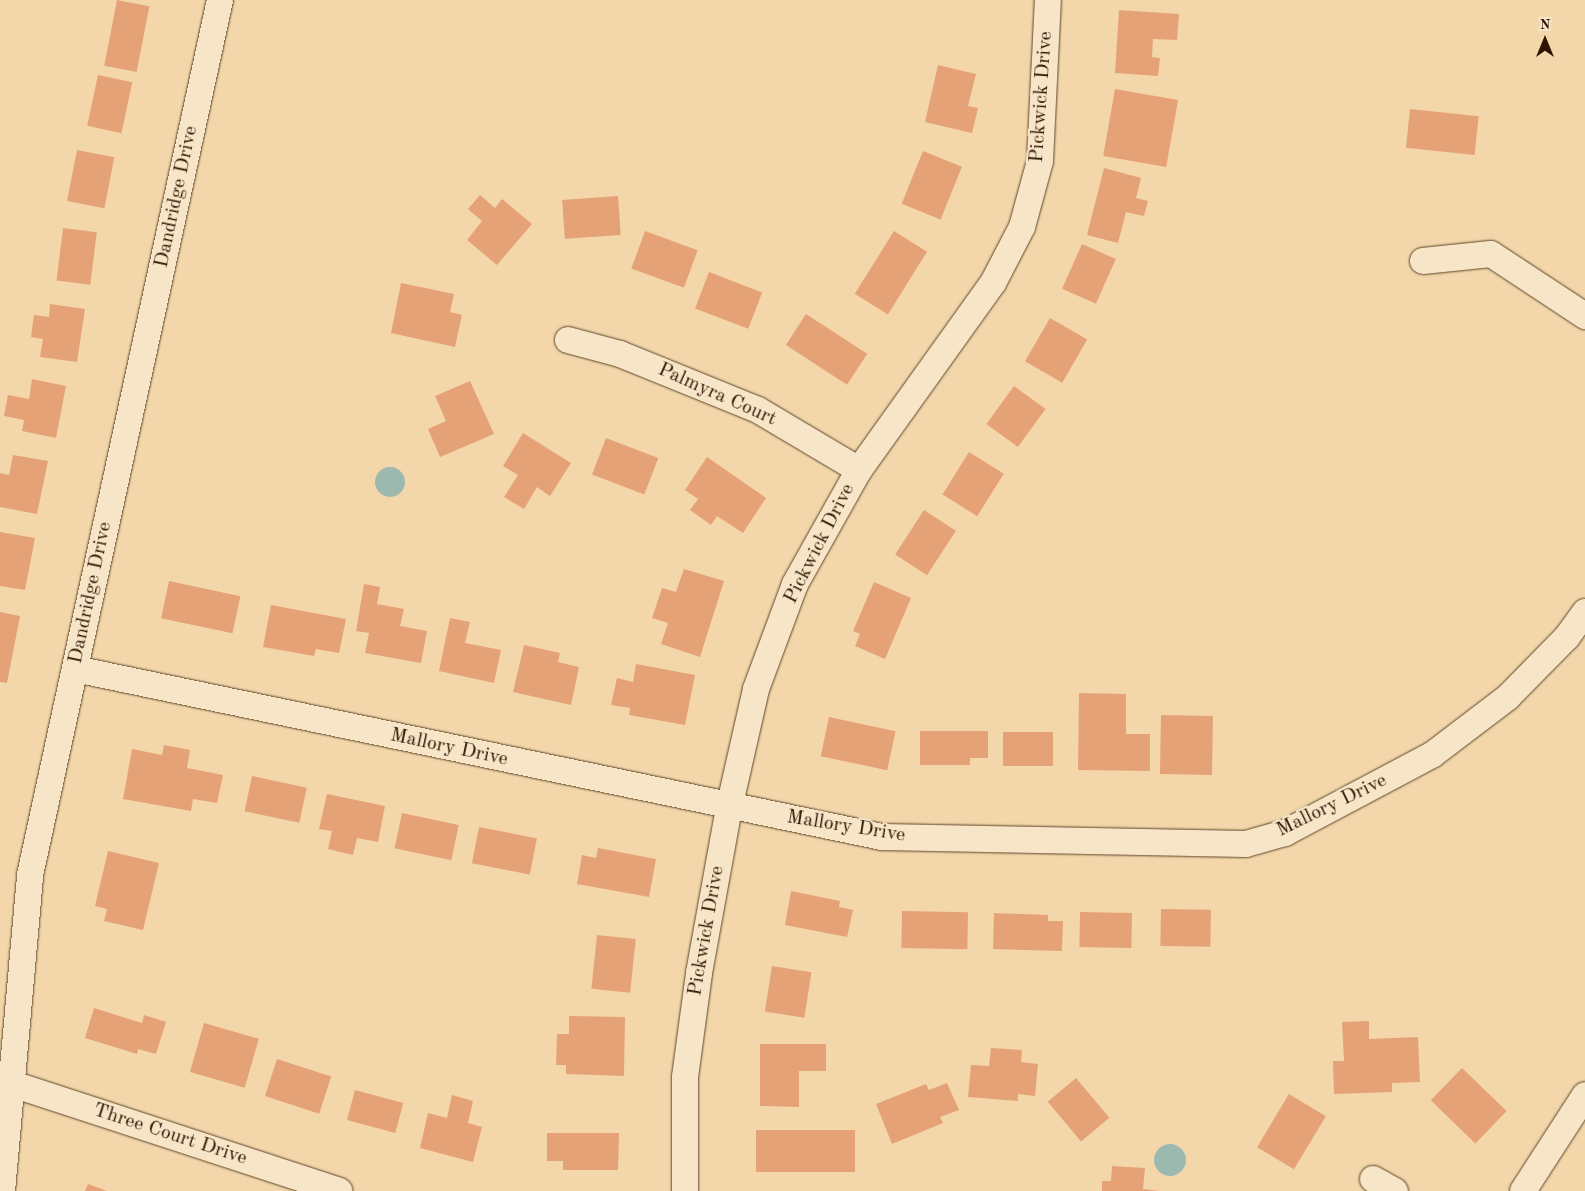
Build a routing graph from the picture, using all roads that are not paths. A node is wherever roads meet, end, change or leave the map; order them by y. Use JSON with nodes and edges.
{"nodes":[{"id":1,"x":220,"y":0,"type":"edge"},
{"id":2,"x":1048,"y":0,"type":"edge"},
{"id":3,"x":1423,"y":261,"type":"dead end"},
{"id":4,"x":1585,"y":316,"type":"edge"},
{"id":5,"x":568,"y":340,"type":"dead end"},
{"id":6,"x":859,"y":470,"type":"junction"},
{"id":7,"x":1585,"y":612,"type":"edge"},
{"id":8,"x":75,"y":668,"type":"junction"},
{"id":9,"x":729,"y":808,"type":"junction"},
{"id":10,"x":6,"y":1082,"type":"edge"},
{"id":11,"x":1585,"y":1095,"type":"edge"},
{"id":12,"x":2,"y":1191,"type":"edge"},
{"id":13,"x":339,"y":1191,"type":"edge"},
{"id":14,"x":686,"y":1191,"type":"edge"},
{"id":15,"x":1523,"y":1191,"type":"edge"}],
"edges":[{"from":1,"to":8,"type":"street","name":"Dandridge Drive"},
{"from":2,"to":6,"type":"street","name":"Pickwick Drive"},
{"from":3,"to":4,"type":"street"},
{"from":5,"to":6,"type":"street","name":"Palmyra Court"},
{"from":6,"to":9,"type":"street","name":"Pickwick Drive"},
{"from":7,"to":9,"type":"street","name":"Mallory Drive"},
{"from":8,"to":9,"type":"street","name":"Mallory Drive"},
{"from":8,"to":10,"type":"street","name":"Dandridge Drive"},
{"from":9,"to":14,"type":"street","name":"Pickwick Drive"},
{"from":10,"to":12,"type":"street","name":"Dandridge Drive"},
{"from":10,"to":13,"type":"street","name":"Three Court Drive"},
{"from":11,"to":15,"type":"street"}]}
